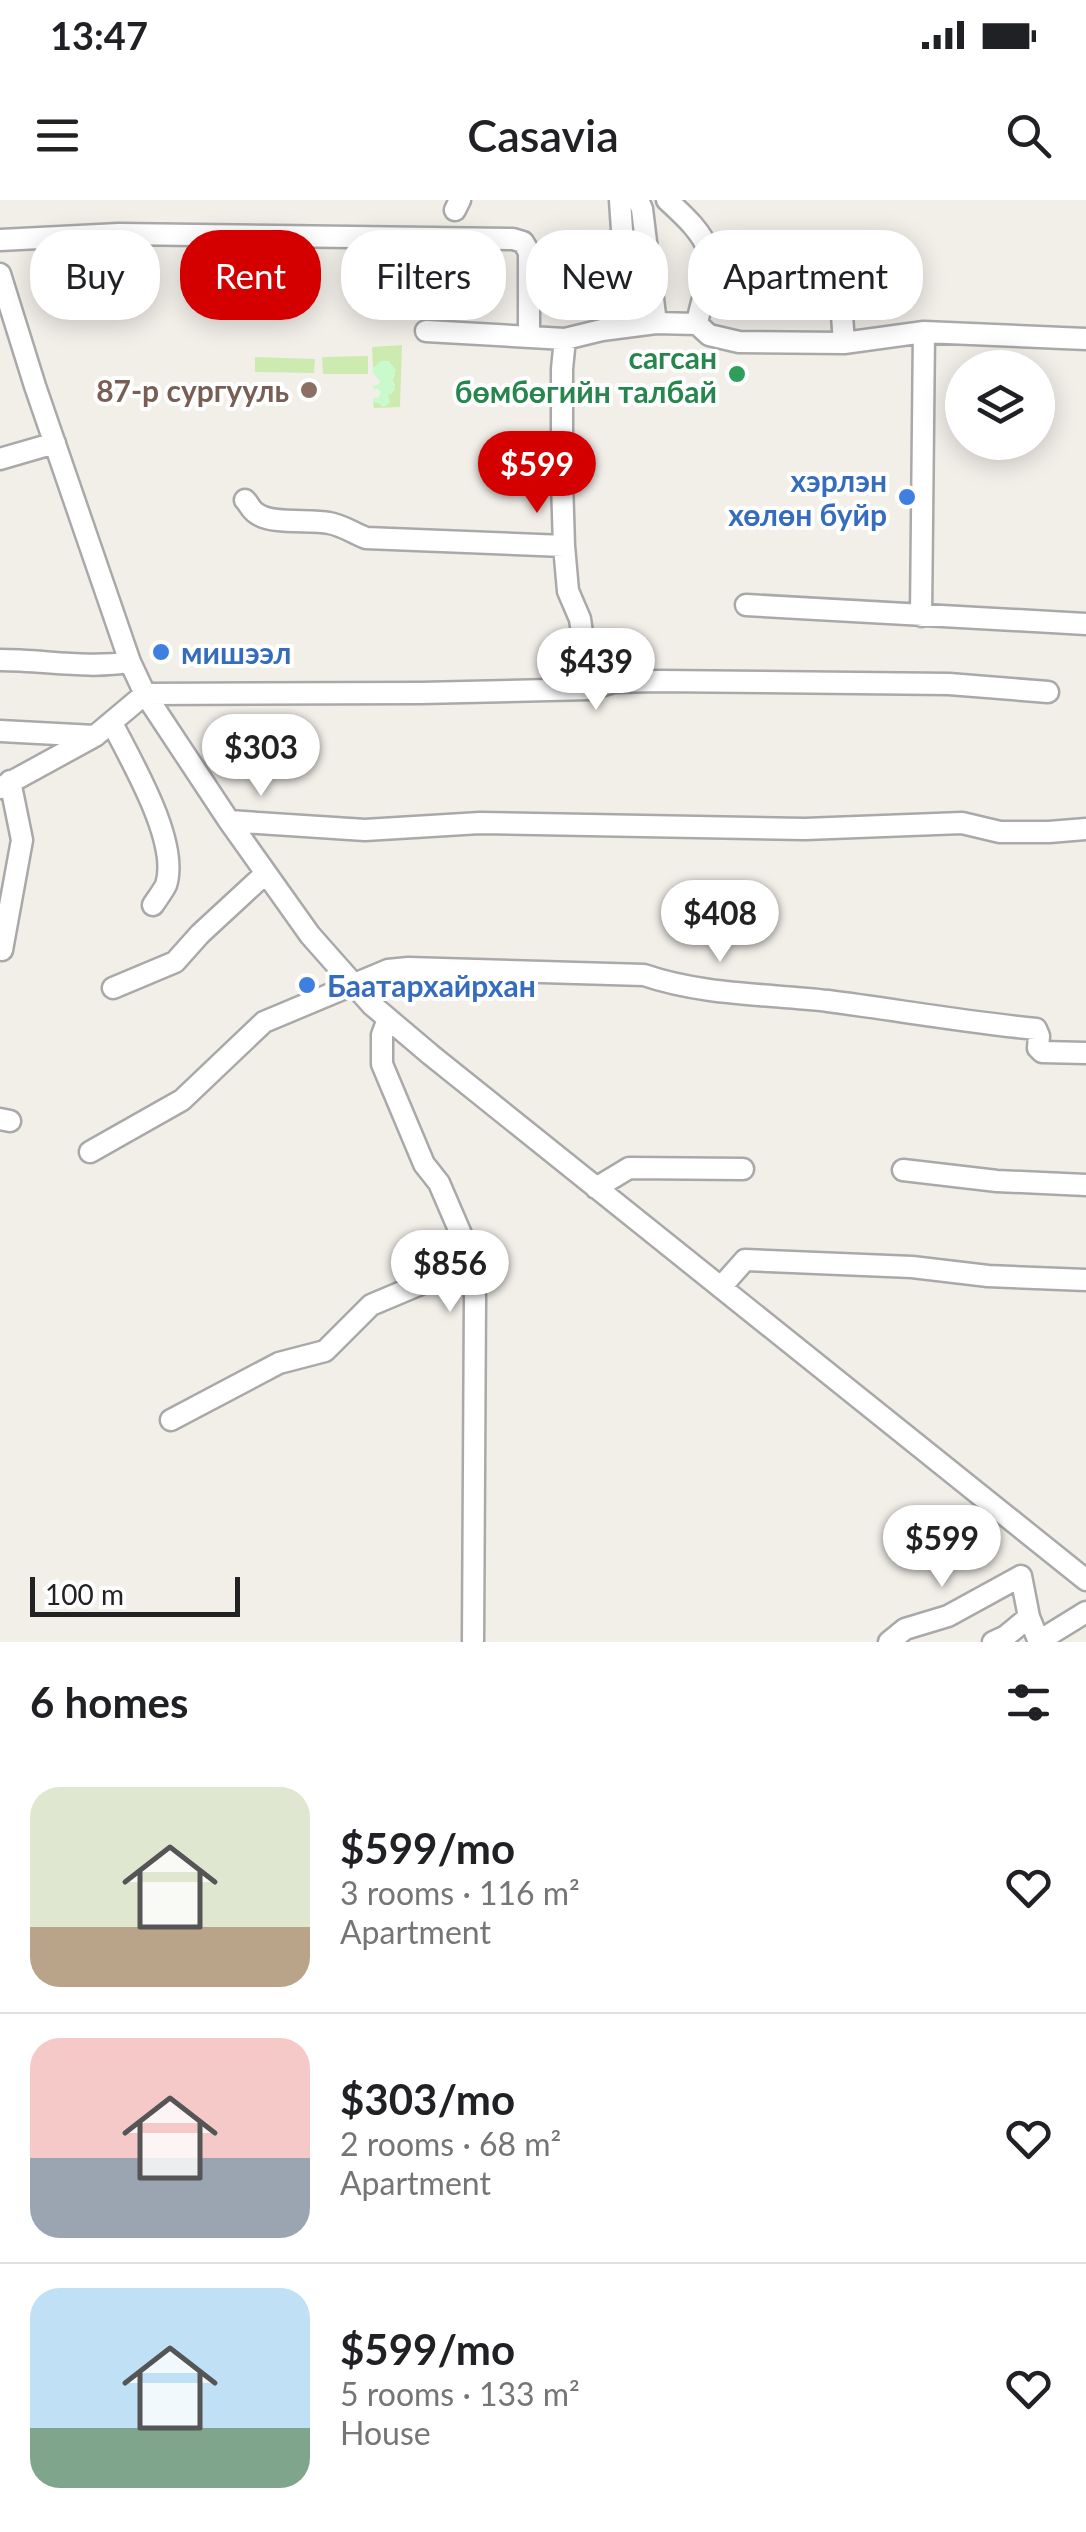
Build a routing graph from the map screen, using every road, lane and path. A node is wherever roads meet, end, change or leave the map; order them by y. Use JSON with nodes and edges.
{"nodes":[{"id":1,"x":620,"y":200,"type":"edge"},
{"id":2,"x":638,"y":200,"type":"edge"},
{"id":3,"x":667,"y":200,"type":"edge"},
{"id":4,"x":0,"y":240,"type":"edge"},
{"id":5,"x":0,"y":274,"type":"edge"},
{"id":6,"x":842,"y":320,"type":"edge"},
{"id":7,"x":656,"y":323,"type":"junction"},
{"id":8,"x":697,"y":324,"type":"junction"},
{"id":9,"x":632,"y":326,"type":"junction"},
{"id":10,"x":426,"y":331,"type":"dead end"},
{"id":11,"x":924,"y":332,"type":"junction"},
{"id":12,"x":530,"y":336,"type":"junction"},
{"id":13,"x":565,"y":338,"type":"junction"},
{"id":14,"x":1086,"y":340,"type":"edge"},
{"id":15,"x":844,"y":343,"type":"junction"},
{"id":16,"x":56,"y":443,"type":"junction"},
{"id":17,"x":0,"y":458,"type":"edge"},
{"id":18,"x":245,"y":500,"type":"dead end"},
{"id":19,"x":564,"y":546,"type":"junction"},
{"id":20,"x":746,"y":605,"type":"dead end"},
{"id":21,"x":921,"y":616,"type":"junction"},
{"id":22,"x":1086,"y":624,"type":"edge"},
{"id":23,"x":0,"y":660,"type":"edge"},
{"id":24,"x":130,"y":662,"type":"junction"},
{"id":25,"x":590,"y":689,"type":"junction"},
{"id":26,"x":1048,"y":692,"type":"dead end"},
{"id":27,"x":145,"y":694,"type":"junction"},
{"id":28,"x":104,"y":729,"type":"junction"},
{"id":29,"x":0,"y":732,"type":"edge"},
{"id":30,"x":5,"y":784,"type":"edge"},
{"id":31,"x":230,"y":821,"type":"junction"},
{"id":32,"x":1086,"y":829,"type":"edge"},
{"id":33,"x":266,"y":873,"type":"junction"},
{"id":34,"x":153,"y":905,"type":"dead end"},
{"id":35,"x":2,"y":950,"type":"edge"},
{"id":36,"x":354,"y":985,"type":"junction"},
{"id":37,"x":114,"y":988,"type":"dead end"},
{"id":38,"x":388,"y":1019,"type":"junction"},
{"id":39,"x":1086,"y":1053,"type":"edge"},
{"id":40,"x":90,"y":1152,"type":"dead end"},
{"id":41,"x":744,"y":1170,"type":"dead end"},
{"id":42,"x":904,"y":1170,"type":"dead end"},
{"id":43,"x":1086,"y":1185,"type":"edge"},
{"id":44,"x":596,"y":1188,"type":"junction"},
{"id":45,"x":473,"y":1262,"type":"junction"},
{"id":46,"x":1086,"y":1280,"type":"edge"},
{"id":47,"x":721,"y":1288,"type":"junction"},
{"id":48,"x":171,"y":1420,"type":"dead end"},
{"id":49,"x":1086,"y":1580,"type":"edge"},
{"id":50,"x":1086,"y":1612,"type":"edge"},
{"id":51,"x":1029,"y":1617,"type":"junction"},
{"id":52,"x":473,"y":1642,"type":"edge"},
{"id":53,"x":890,"y":1642,"type":"edge"},
{"id":54,"x":994,"y":1642,"type":"edge"},
{"id":55,"x":1039,"y":1642,"type":"edge"}],
"edges":[{"from":1,"to":9,"type":"street"},
{"from":2,"to":7,"type":"street"},
{"from":3,"to":8,"type":"street"},
{"from":4,"to":12,"type":"street"},
{"from":5,"to":16,"type":"street"},
{"from":6,"to":15,"type":"street"},
{"from":7,"to":8,"type":"street"},
{"from":7,"to":9,"type":"street"},
{"from":8,"to":15,"type":"street"},
{"from":9,"to":13,"type":"street"},
{"from":10,"to":12,"type":"street"},
{"from":11,"to":14,"type":"street"},
{"from":11,"to":15,"type":"street"},
{"from":11,"to":21,"type":"street"},
{"from":12,"to":13,"type":"street"},
{"from":13,"to":19,"type":"street"},
{"from":16,"to":17,"type":"street"},
{"from":16,"to":24,"type":"street"},
{"from":18,"to":19,"type":"street"},
{"from":19,"to":25,"type":"street"},
{"from":20,"to":21,"type":"street"},
{"from":21,"to":22,"type":"street"},
{"from":23,"to":24,"type":"street"},
{"from":24,"to":27,"type":"street"},
{"from":25,"to":26,"type":"street"},
{"from":25,"to":27,"type":"street"},
{"from":27,"to":28,"type":"street"},
{"from":27,"to":31,"type":"street"},
{"from":28,"to":29,"type":"street"},
{"from":28,"to":30,"type":"street"},
{"from":28,"to":34,"type":"street"},
{"from":30,"to":35,"type":"street"},
{"from":31,"to":32,"type":"street"},
{"from":31,"to":33,"type":"street"},
{"from":33,"to":36,"type":"street"},
{"from":33,"to":37,"type":"street"},
{"from":36,"to":38,"type":"street"},
{"from":36,"to":39,"type":"street"},
{"from":36,"to":40,"type":"street"},
{"from":38,"to":44,"type":"street"},
{"from":38,"to":45,"type":"street"},
{"from":41,"to":44,"type":"street"},
{"from":42,"to":43,"type":"street"},
{"from":44,"to":47,"type":"street"},
{"from":45,"to":48,"type":"street"},
{"from":45,"to":52,"type":"street"},
{"from":46,"to":47,"type":"street"},
{"from":47,"to":49,"type":"street"},
{"from":50,"to":55,"type":"street"},
{"from":51,"to":53,"type":"street"},
{"from":51,"to":54,"type":"street"},
{"from":51,"to":55,"type":"street"}]}
